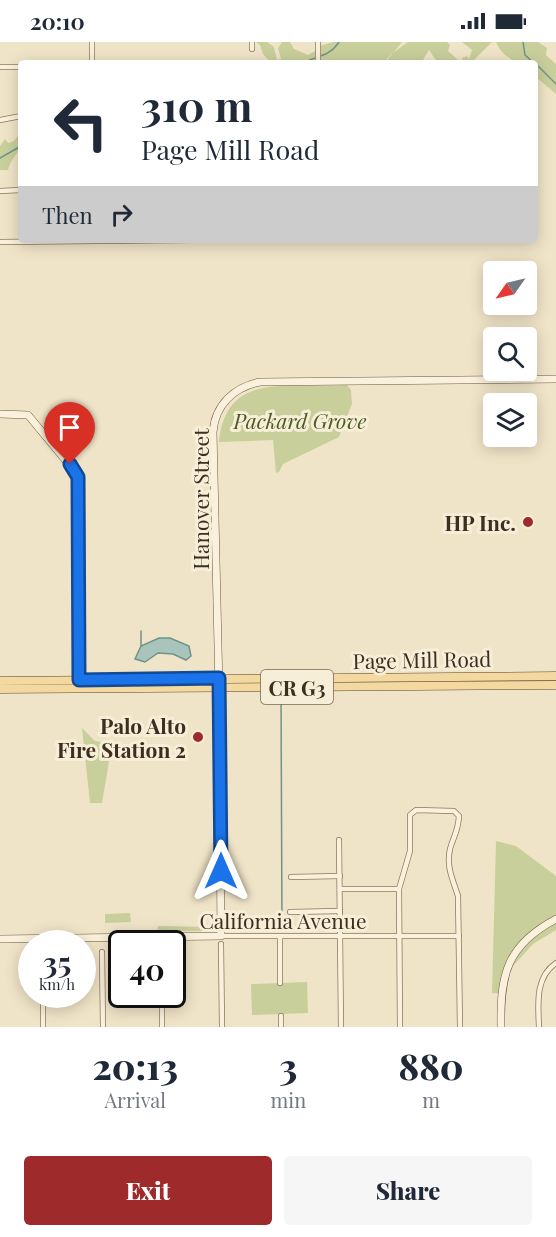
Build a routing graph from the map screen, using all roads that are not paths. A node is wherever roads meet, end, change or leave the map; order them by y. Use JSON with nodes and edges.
{"nodes":[{"id":1,"x":92,"y":42,"type":"edge"},
{"id":2,"x":252,"y":42,"type":"edge"},
{"id":3,"x":318,"y":42,"type":"edge"},
{"id":4,"x":252,"y":49,"type":"dead end"},
{"id":5,"x":92,"y":60,"type":"edge"},
{"id":6,"x":318,"y":60,"type":"edge"},
{"id":7,"x":18,"y":67,"type":"edge"},
{"id":8,"x":0,"y":68,"type":"edge"},
{"id":9,"x":18,"y":117,"type":"edge"},
{"id":10,"x":0,"y":120,"type":"edge"},
{"id":11,"x":18,"y":190,"type":"edge"},
{"id":12,"x":0,"y":191,"type":"edge"},
{"id":13,"x":0,"y":242,"type":"edge"},
{"id":14,"x":18,"y":242,"type":"edge"},
{"id":15,"x":556,"y":379,"type":"edge"},
{"id":16,"x":0,"y":414,"type":"edge"},
{"id":17,"x":556,"y":676,"type":"edge"},
{"id":18,"x":447,"y":677,"type":"junction"},
{"id":19,"x":219,"y":678,"type":"junction"},
{"id":20,"x":0,"y":681,"type":"edge"},
{"id":21,"x":79,"y":684,"type":"junction"},
{"id":22,"x":556,"y":685,"type":"edge"},
{"id":23,"x":438,"y":686,"type":"junction"},
{"id":24,"x":219,"y":688,"type":"junction"},
{"id":25,"x":0,"y":689,"type":"edge"},
{"id":26,"x":339,"y":840,"type":"dead end"},
{"id":27,"x":340,"y":876,"type":"junction"},
{"id":28,"x":291,"y":877,"type":"dead end"},
{"id":29,"x":340,"y":889,"type":"junction"},
{"id":30,"x":399,"y":889,"type":"junction"},
{"id":31,"x":340,"y":911,"type":"junction"},
{"id":32,"x":290,"y":912,"type":"dead end"},
{"id":33,"x":556,"y":919,"type":"edge"},
{"id":34,"x":280,"y":936,"type":"junction"},
{"id":35,"x":340,"y":936,"type":"junction"},
{"id":36,"x":400,"y":936,"type":"junction"},
{"id":37,"x":459,"y":936,"type":"junction"},
{"id":38,"x":0,"y":939,"type":"edge"},
{"id":39,"x":18,"y":940,"type":"edge"},
{"id":40,"x":221,"y":940,"type":"junction"},
{"id":41,"x":96,"y":941,"type":"edge"},
{"id":42,"x":102,"y":952,"type":"dead end"},
{"id":43,"x":556,"y":963,"type":"edge"},
{"id":44,"x":280,"y":983,"type":"dead end"},
{"id":45,"x":43,"y":1008,"type":"edge"},
{"id":46,"x":162,"y":1008,"type":"edge"},
{"id":47,"x":281,"y":1016,"type":"dead end"},
{"id":48,"x":43,"y":1027,"type":"edge"},
{"id":49,"x":103,"y":1027,"type":"edge"},
{"id":50,"x":162,"y":1027,"type":"edge"},
{"id":51,"x":222,"y":1027,"type":"edge"},
{"id":52,"x":281,"y":1027,"type":"edge"},
{"id":53,"x":341,"y":1027,"type":"edge"},
{"id":54,"x":400,"y":1027,"type":"edge"},
{"id":55,"x":460,"y":1027,"type":"edge"},
{"id":56,"x":501,"y":1027,"type":"edge"},
{"id":57,"x":538,"y":1027,"type":"edge"}],
"edges":[{"from":1,"to":5,"type":"street"},
{"from":2,"to":4,"type":"street"},
{"from":3,"to":6,"type":"street"},
{"from":7,"to":8,"type":"street"},
{"from":9,"to":10,"type":"street"},
{"from":11,"to":12,"type":"street"},
{"from":13,"to":14,"type":"street"},
{"from":15,"to":19,"type":"street","name":"Hanover Street"},
{"from":16,"to":21,"type":"street"},
{"from":17,"to":18,"type":"main road","name":"Page Mill Road","number":"CR G3"},
{"from":18,"to":19,"type":"main road","name":"Page Mill Road","number":"CR G3"},
{"from":18,"to":23,"type":"main road"},
{"from":19,"to":21,"type":"main road","name":"Page Mill Road","number":"CR G3"},
{"from":19,"to":24,"type":"street","name":"Hanover Street"},
{"from":20,"to":21,"type":"main road","name":"Page Mill Road","number":"CR G3"},
{"from":21,"to":24,"type":"main road","name":"Page Mill Road","number":"CR G3"},
{"from":21,"to":25,"type":"main road","name":"Page Mill Road","number":"CR G3"},
{"from":22,"to":23,"type":"main road","name":"Page Mill Road","number":"CR G3"},
{"from":23,"to":24,"type":"main road","name":"Page Mill Road","number":"CR G3"},
{"from":24,"to":40,"type":"street","name":"Hanover Street"},
{"from":26,"to":27,"type":"street"},
{"from":27,"to":28,"type":"street"},
{"from":27,"to":29,"type":"street"},
{"from":29,"to":30,"type":"street"},
{"from":29,"to":31,"type":"street"},
{"from":30,"to":36,"type":"street"},
{"from":30,"to":37,"type":"street"},
{"from":31,"to":32,"type":"street"},
{"from":31,"to":35,"type":"street"},
{"from":33,"to":56,"type":"street"},
{"from":34,"to":35,"type":"street","name":"California Avenue"},
{"from":34,"to":40,"type":"street","name":"California Avenue"},
{"from":34,"to":44,"type":"street"},
{"from":35,"to":36,"type":"street","name":"California Avenue"},
{"from":35,"to":53,"type":"street"},
{"from":36,"to":37,"type":"street","name":"California Avenue"},
{"from":36,"to":54,"type":"street"},
{"from":37,"to":55,"type":"street"},
{"from":38,"to":39,"type":"street","name":"California Avenue"},
{"from":40,"to":41,"type":"street","name":"California Avenue"},
{"from":40,"to":51,"type":"street","name":"Hanover Street"},
{"from":42,"to":49,"type":"street"},
{"from":43,"to":57,"type":"street"},
{"from":45,"to":48,"type":"street"},
{"from":46,"to":50,"type":"street"},
{"from":47,"to":52,"type":"street"}]}
